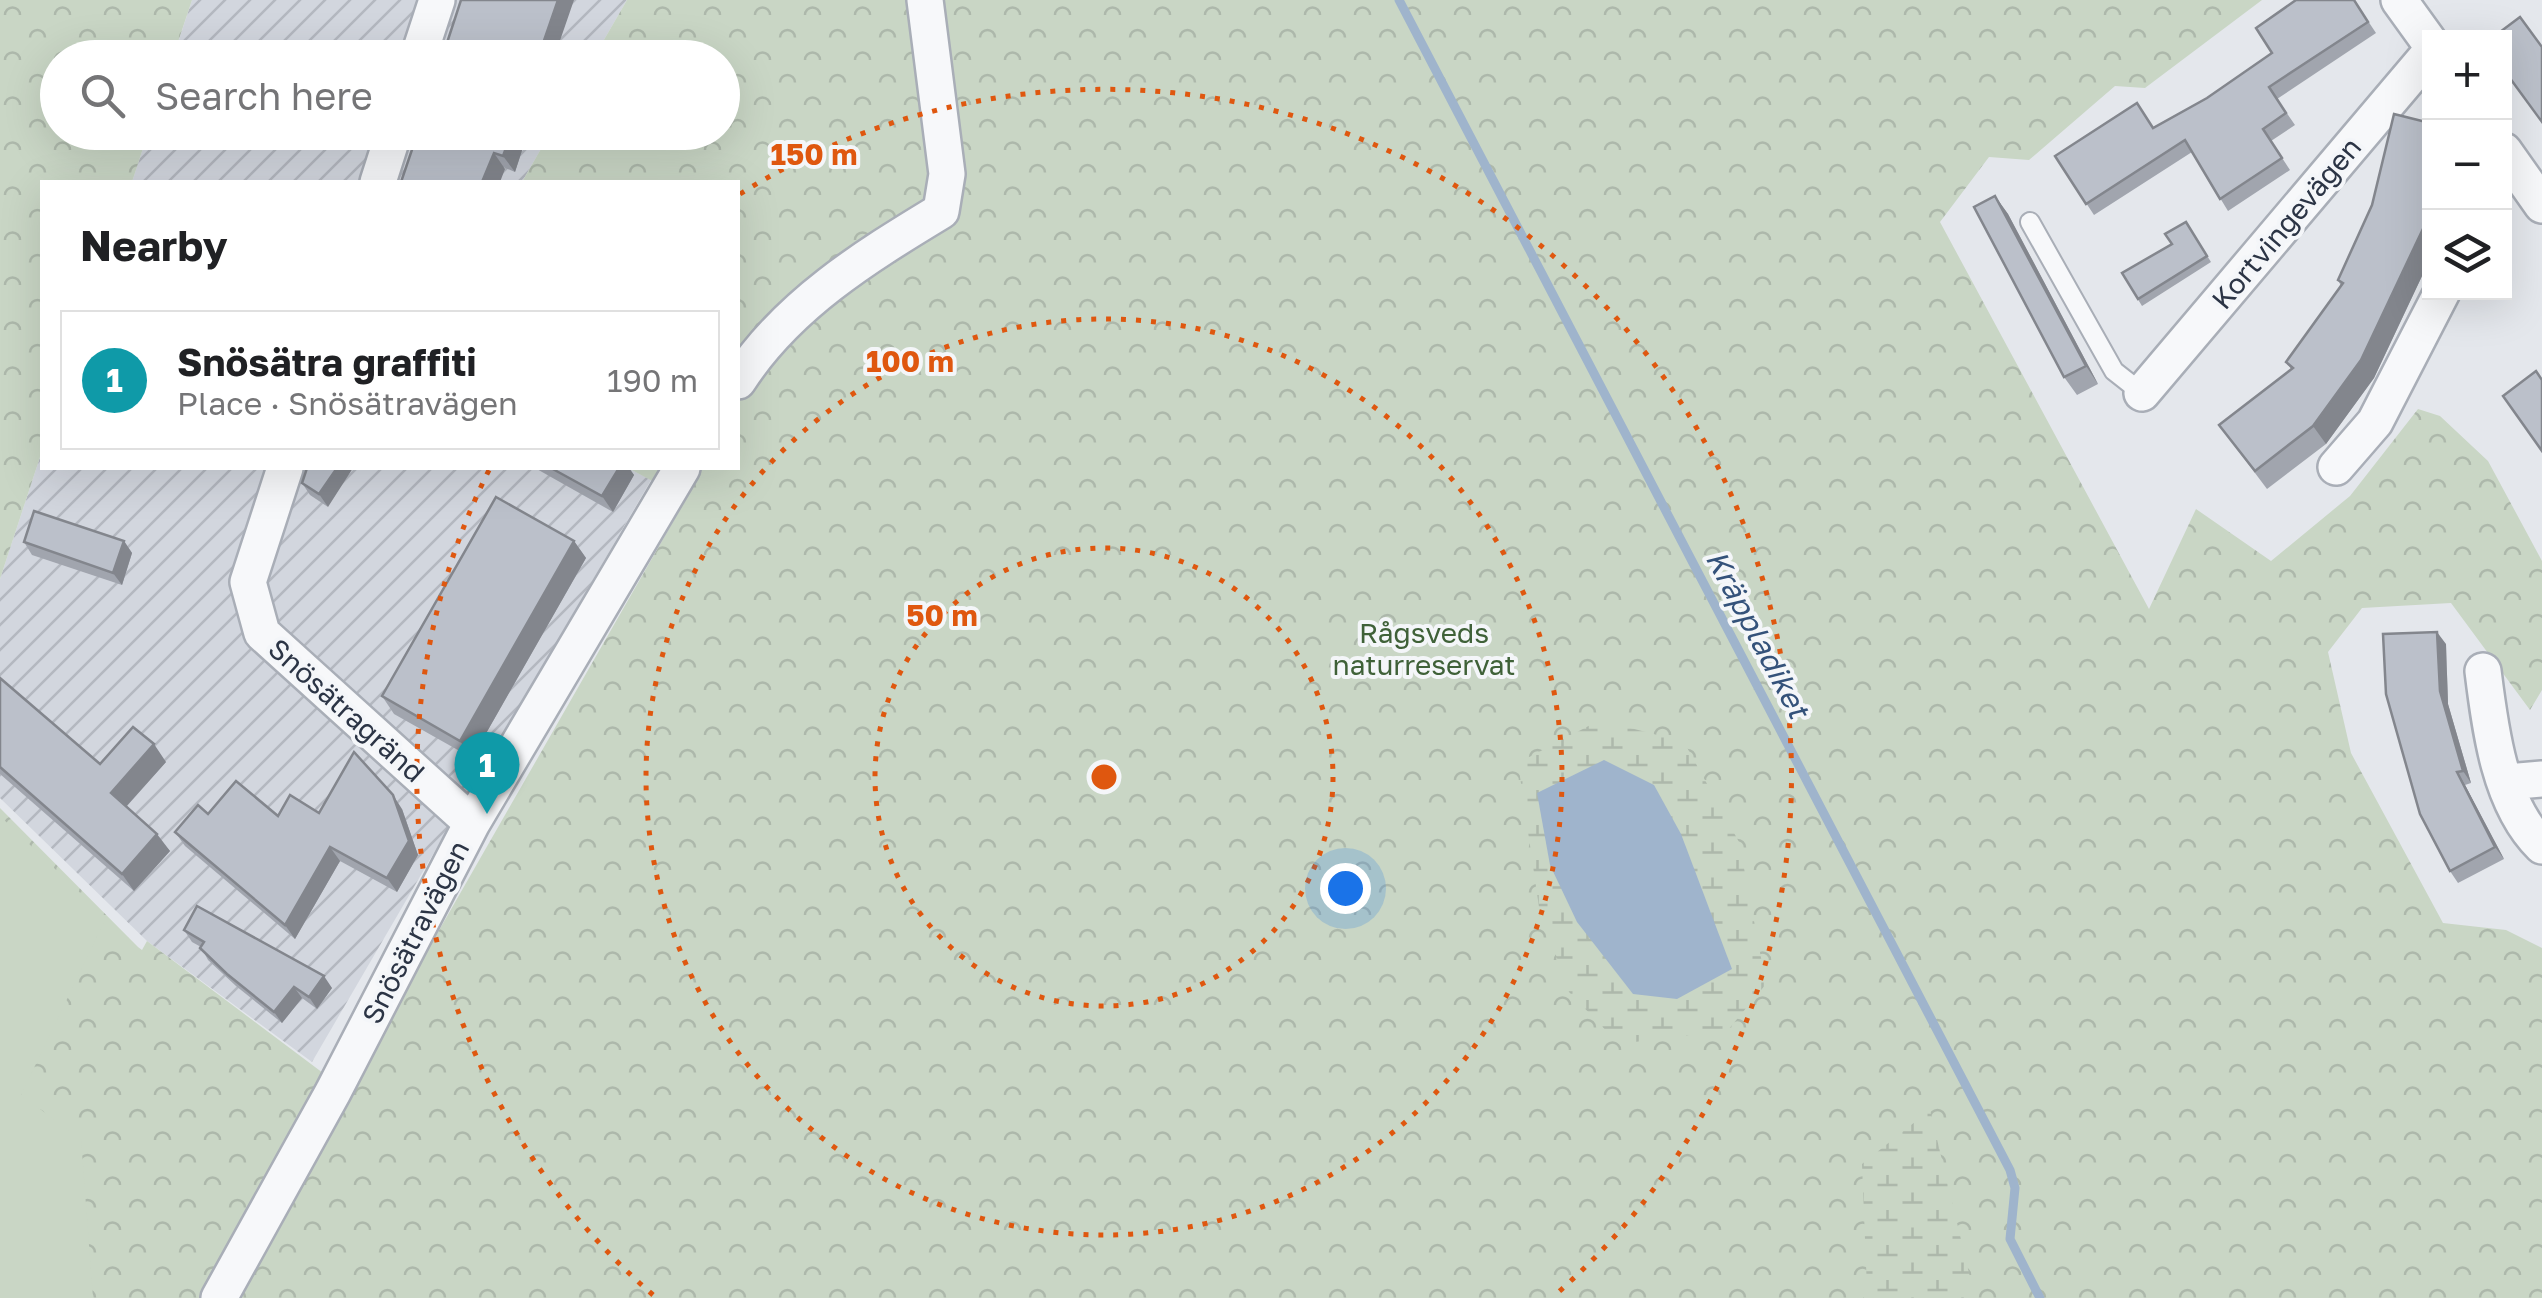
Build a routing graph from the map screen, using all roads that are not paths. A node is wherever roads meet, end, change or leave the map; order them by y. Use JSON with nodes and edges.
{"nodes":[{"id":1,"x":437,"y":0,"type":"edge"},
{"id":2,"x":924,"y":0,"type":"edge"},
{"id":3,"x":2400,"y":0,"type":"edge"},
{"id":4,"x":2422,"y":32,"type":"edge"},
{"id":5,"x":424,"y":40,"type":"edge"},
{"id":6,"x":2422,"y":62,"type":"edge"},
{"id":7,"x":388,"y":150,"type":"edge"},
{"id":8,"x":2512,"y":162,"type":"edge"},
{"id":9,"x":379,"y":180,"type":"edge"},
{"id":10,"x":2542,"y":205,"type":"edge"},
{"id":11,"x":2030,"y":222,"type":"dead end"},
{"id":12,"x":2438,"y":300,"type":"edge"},
{"id":13,"x":740,"y":378,"type":"edge"},
{"id":14,"x":2142,"y":393,"type":"joint"},
{"id":15,"x":2336,"y":467,"type":"dead end"},
{"id":16,"x":284,"y":470,"type":"edge"},
{"id":17,"x":681,"y":470,"type":"edge"},
{"id":18,"x":2483,"y":671,"type":"dead end"},
{"id":19,"x":2542,"y":780,"type":"edge"},
{"id":20,"x":2507,"y":782,"type":"junction"},
{"id":21,"x":472,"y":823,"type":"junction"},
{"id":22,"x":2542,"y":846,"type":"edge"},
{"id":23,"x":219,"y":1298,"type":"edge"}],
"edges":[{"from":1,"to":5,"type":"street"},
{"from":2,"to":13,"type":"street"},
{"from":3,"to":4,"type":"street"},
{"from":6,"to":14,"type":"street","name":"Kortvingevägen"},
{"from":7,"to":9,"type":"street"},
{"from":8,"to":10,"type":"street"},
{"from":11,"to":14,"type":"lane"},
{"from":12,"to":15,"type":"street"},
{"from":16,"to":21,"type":"street","name":"Snösätragränd"},
{"from":17,"to":21,"type":"street","name":"Snösätravägen"},
{"from":18,"to":20,"type":"street"},
{"from":19,"to":20,"type":"street"},
{"from":20,"to":22,"type":"street"},
{"from":21,"to":23,"type":"street","name":"Snösätravägen"}]}
